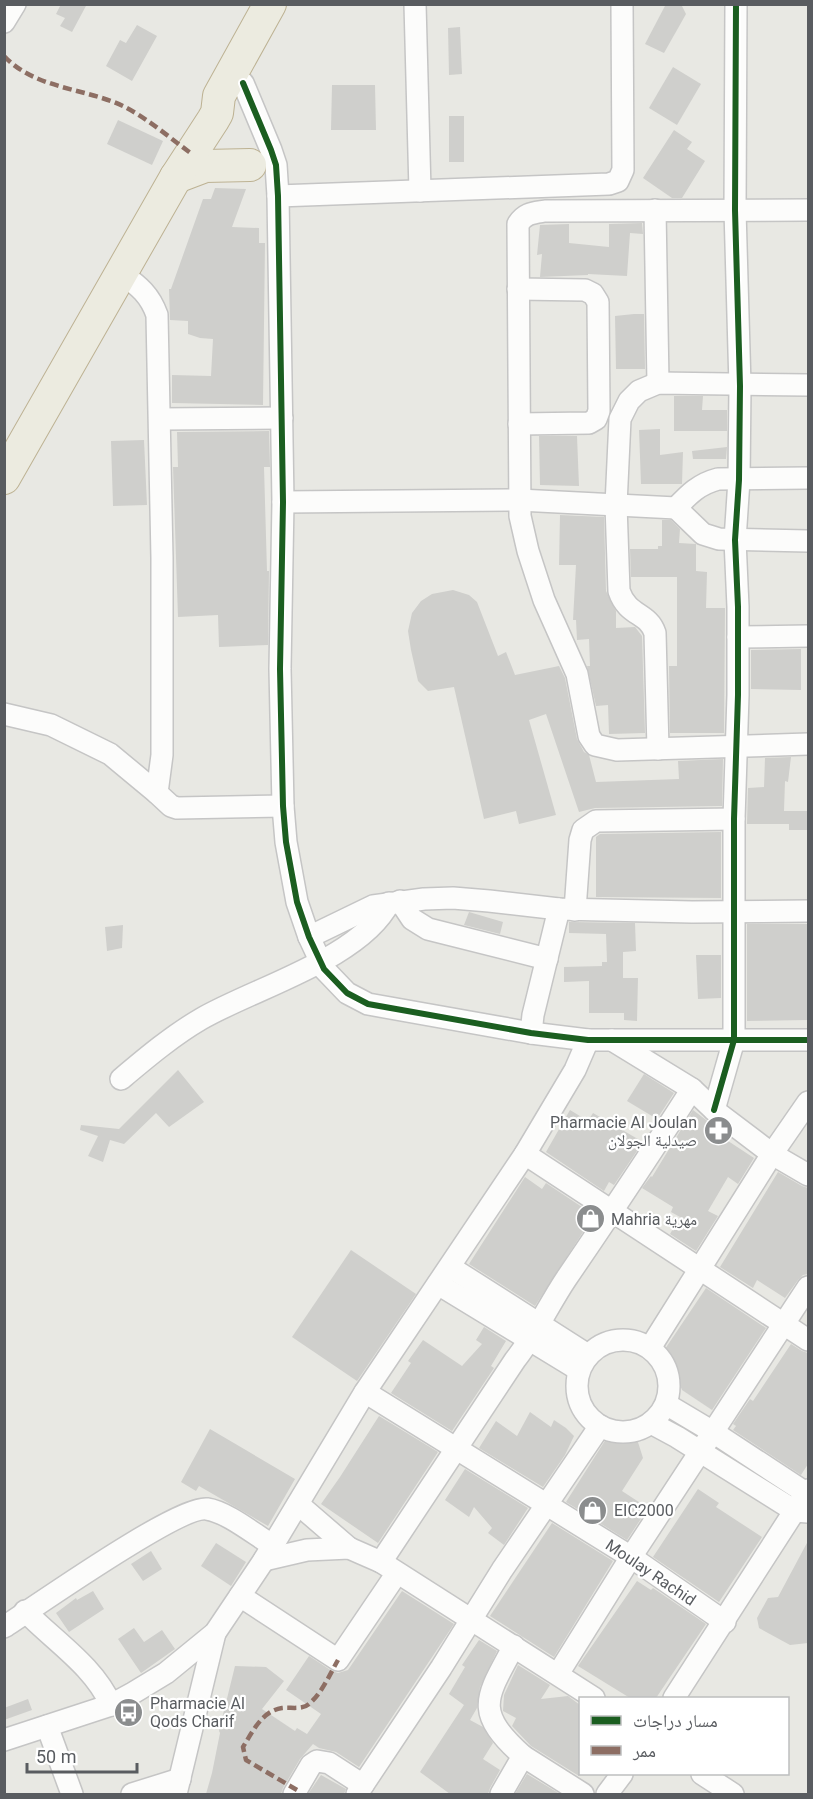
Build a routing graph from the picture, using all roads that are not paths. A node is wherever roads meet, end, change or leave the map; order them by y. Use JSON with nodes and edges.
{"nodes":[{"id":1,"x":15,"y":4,"type":"edge"},
{"id":2,"x":270,"y":4,"type":"edge"},
{"id":3,"x":288,"y":4,"type":"edge"},
{"id":4,"x":415,"y":4,"type":"edge"},
{"id":5,"x":622,"y":4,"type":"edge"},
{"id":6,"x":736,"y":4,"type":"edge"},
{"id":7,"x":4,"y":22,"type":"edge"},
{"id":8,"x":243,"y":83,"type":"junction"},
{"id":9,"x":217,"y":113,"type":"junction"},
{"id":10,"x":196,"y":148,"type":"junction"},
{"id":11,"x":250,"y":165,"type":"junction"},
{"id":12,"x":176,"y":177,"type":"junction"},
{"id":13,"x":278,"y":190,"type":"junction"},
{"id":14,"x":420,"y":191,"type":"junction"},
{"id":15,"x":655,"y":210,"type":"junction"},
{"id":16,"x":735,"y":210,"type":"junction"},
{"id":17,"x":808,"y":210,"type":"edge"},
{"id":18,"x":122,"y":274,"type":"junction"},
{"id":19,"x":518,"y":289,"type":"junction"},
{"id":20,"x":657,"y":383,"type":"junction"},
{"id":21,"x":808,"y":385,"type":"edge"},
{"id":22,"x":740,"y":386,"type":"junction"},
{"id":23,"x":282,"y":418,"type":"junction"},
{"id":24,"x":160,"y":419,"type":"junction"},
{"id":25,"x":519,"y":424,"type":"junction"},
{"id":26,"x":4,"y":478,"type":"edge"},
{"id":27,"x":808,"y":478,"type":"edge"},
{"id":28,"x":739,"y":480,"type":"junction"},
{"id":29,"x":519,"y":500,"type":"junction"},
{"id":30,"x":283,"y":502,"type":"junction"},
{"id":31,"x":616,"y":505,"type":"junction"},
{"id":32,"x":676,"y":508,"type":"junction"},
{"id":33,"x":735,"y":540,"type":"junction"},
{"id":34,"x":808,"y":541,"type":"edge"},
{"id":35,"x":808,"y":636,"type":"edge"},
{"id":36,"x":738,"y":638,"type":"junction"},
{"id":37,"x":4,"y":714,"type":"edge"},
{"id":38,"x":808,"y":744,"type":"edge"},
{"id":39,"x":737,"y":746,"type":"junction"},
{"id":40,"x":658,"y":749,"type":"junction"},
{"id":41,"x":156,"y":793,"type":"junction"},
{"id":42,"x":283,"y":806,"type":"junction"},
{"id":43,"x":734,"y":819,"type":"junction"},
{"id":44,"x":394,"y":902,"type":"junction"},
{"id":45,"x":567,"y":910,"type":"junction"},
{"id":46,"x":808,"y":911,"type":"edge"},
{"id":47,"x":734,"y":912,"type":"junction"},
{"id":48,"x":309,"y":937,"type":"junction"},
{"id":49,"x":547,"y":959,"type":"junction"},
{"id":50,"x":320,"y":962,"type":"junction"},
{"id":51,"x":531,"y":1033,"type":"junction"},
{"id":52,"x":588,"y":1040,"type":"junction"},
{"id":53,"x":611,"y":1040,"type":"junction"},
{"id":54,"x":679,"y":1040,"type":"junction"},
{"id":55,"x":734,"y":1040,"type":"junction"},
{"id":56,"x":808,"y":1040,"type":"edge"},
{"id":57,"x":666,"y":1074,"type":"junction"},
{"id":58,"x":121,"y":1079,"type":"dead end"},
{"id":59,"x":692,"y":1089,"type":"junction"},
{"id":60,"x":808,"y":1102,"type":"edge"},
{"id":61,"x":714,"y":1110,"type":"junction"},
{"id":62,"x":525,"y":1154,"type":"junction"},
{"id":63,"x":772,"y":1154,"type":"junction"},
{"id":64,"x":808,"y":1175,"type":"edge"},
{"id":65,"x":612,"y":1212,"type":"junction"},
{"id":66,"x":450,"y":1267,"type":"junction"},
{"id":67,"x":700,"y":1269,"type":"junction"},
{"id":68,"x":438,"y":1284,"type":"junction"},
{"id":69,"x":808,"y":1287,"type":"edge"},
{"id":70,"x":784,"y":1324,"type":"junction"},
{"id":71,"x":535,"y":1331,"type":"junction"},
{"id":72,"x":808,"y":1340,"type":"edge"},
{"id":73,"x":650,"y":1348,"type":"junction"},
{"id":74,"x":584,"y":1362,"type":"junction"},
{"id":75,"x":365,"y":1392,"type":"junction"},
{"id":76,"x":666,"y":1404,"type":"junction"},
{"id":77,"x":651,"y":1423,"type":"junction"},
{"id":78,"x":600,"y":1426,"type":"junction"},
{"id":79,"x":713,"y":1432,"type":"junction"},
{"id":80,"x":456,"y":1450,"type":"junction"},
{"id":81,"x":700,"y":1452,"type":"junction"},
{"id":82,"x":805,"y":1500,"type":"edge"},
{"id":83,"x":298,"y":1504,"type":"junction"},
{"id":84,"x":545,"y":1505,"type":"junction"},
{"id":85,"x":349,"y":1548,"type":"junction"},
{"id":86,"x":268,"y":1553,"type":"junction"},
{"id":87,"x":631,"y":1557,"type":"junction"},
{"id":88,"x":389,"y":1568,"type":"junction"},
{"id":89,"x":240,"y":1596,"type":"junction"},
{"id":90,"x":25,"y":1611,"type":"junction"},
{"id":91,"x":471,"y":1618,"type":"junction"},
{"id":92,"x":724,"y":1622,"type":"junction"},
{"id":93,"x":4,"y":1627,"type":"edge"},
{"id":94,"x":215,"y":1633,"type":"junction"},
{"id":95,"x":514,"y":1646,"type":"junction"},
{"id":96,"x":558,"y":1674,"type":"junction"},
{"id":97,"x":592,"y":1697,"type":"edge"},
{"id":98,"x":676,"y":1697,"type":"edge"},
{"id":99,"x":111,"y":1704,"type":"junction"},
{"id":100,"x":47,"y":1726,"type":"junction"},
{"id":101,"x":4,"y":1740,"type":"edge"},
{"id":102,"x":524,"y":1756,"type":"junction"},
{"id":103,"x":621,"y":1775,"type":"edge"},
{"id":104,"x":705,"y":1775,"type":"edge"},
{"id":105,"x":178,"y":1787,"type":"edge"},
{"id":106,"x":360,"y":1790,"type":"edge"},
{"id":107,"x":72,"y":1794,"type":"edge"},
{"id":108,"x":132,"y":1794,"type":"edge"},
{"id":109,"x":294,"y":1794,"type":"edge"},
{"id":110,"x":501,"y":1794,"type":"edge"},
{"id":111,"x":584,"y":1794,"type":"edge"},
{"id":112,"x":607,"y":1794,"type":"edge"},
{"id":113,"x":733,"y":1794,"type":"edge"}],
"edges":[{"from":1,"to":7,"type":"street"},
{"from":2,"to":9,"type":"highway"},
{"from":3,"to":8,"type":"highway"},
{"from":4,"to":14,"type":"street"},
{"from":5,"to":14,"type":"street"},
{"from":6,"to":16,"type":"street"},
{"from":8,"to":9,"type":"highway"},
{"from":8,"to":13,"type":"street"},
{"from":9,"to":10,"type":"highway"},
{"from":10,"to":11,"type":"street"},
{"from":10,"to":12,"type":"highway"},
{"from":11,"to":12,"type":"highway"},
{"from":11,"to":13,"type":"street"},
{"from":12,"to":18,"type":"highway"},
{"from":13,"to":14,"type":"street"},
{"from":13,"to":23,"type":"street"},
{"from":15,"to":16,"type":"street"},
{"from":15,"to":19,"type":"street"},
{"from":15,"to":20,"type":"street"},
{"from":16,"to":17,"type":"street"},
{"from":16,"to":22,"type":"street"},
{"from":18,"to":24,"type":"street"},
{"from":18,"to":26,"type":"highway"},
{"from":19,"to":25,"type":"street"},
{"from":19,"to":25,"type":"street"},
{"from":20,"to":22,"type":"street"},
{"from":20,"to":31,"type":"street"},
{"from":21,"to":22,"type":"street"},
{"from":22,"to":28,"type":"street"},
{"from":23,"to":24,"type":"street"},
{"from":23,"to":30,"type":"street"},
{"from":24,"to":41,"type":"street"},
{"from":25,"to":29,"type":"street"},
{"from":27,"to":28,"type":"street"},
{"from":28,"to":32,"type":"street"},
{"from":28,"to":33,"type":"street"},
{"from":29,"to":30,"type":"street"},
{"from":29,"to":31,"type":"street"},
{"from":29,"to":40,"type":"street"},
{"from":30,"to":42,"type":"street"},
{"from":31,"to":32,"type":"street"},
{"from":31,"to":40,"type":"street"},
{"from":32,"to":33,"type":"street"},
{"from":33,"to":34,"type":"street"},
{"from":33,"to":36,"type":"street"},
{"from":35,"to":36,"type":"street"},
{"from":36,"to":39,"type":"street"},
{"from":37,"to":41,"type":"street"},
{"from":38,"to":39,"type":"street"},
{"from":39,"to":40,"type":"street"},
{"from":39,"to":43,"type":"street"},
{"from":41,"to":42,"type":"street"},
{"from":42,"to":48,"type":"street"},
{"from":43,"to":45,"type":"street"},
{"from":43,"to":47,"type":"street"},
{"from":44,"to":45,"type":"street"},
{"from":44,"to":48,"type":"street"},
{"from":44,"to":49,"type":"street"},
{"from":44,"to":50,"type":"street"},
{"from":45,"to":47,"type":"street"},
{"from":45,"to":49,"type":"street"},
{"from":46,"to":47,"type":"street"},
{"from":47,"to":55,"type":"street"},
{"from":48,"to":50,"type":"street"},
{"from":49,"to":51,"type":"street"},
{"from":50,"to":51,"type":"street"},
{"from":50,"to":58,"type":"street"},
{"from":51,"to":52,"type":"street"},
{"from":52,"to":53,"type":"street"},
{"from":52,"to":62,"type":"street"},
{"from":53,"to":54,"type":"street"},
{"from":53,"to":57,"type":"street"},
{"from":54,"to":55,"type":"street"},
{"from":54,"to":57,"type":"street"},
{"from":55,"to":56,"type":"street"},
{"from":55,"to":61,"type":"street"},
{"from":57,"to":59,"type":"street"},
{"from":59,"to":61,"type":"street"},
{"from":59,"to":65,"type":"street"},
{"from":60,"to":63,"type":"street"},
{"from":61,"to":63,"type":"street"},
{"from":62,"to":65,"type":"street"},
{"from":62,"to":66,"type":"street"},
{"from":63,"to":64,"type":"street"},
{"from":63,"to":67,"type":"street"},
{"from":65,"to":67,"type":"street"},
{"from":65,"to":71,"type":"street"},
{"from":66,"to":68,"type":"street"},
{"from":66,"to":71,"type":"street"},
{"from":67,"to":70,"type":"street"},
{"from":67,"to":73,"type":"street"},
{"from":68,"to":71,"type":"street"},
{"from":68,"to":75,"type":"street"},
{"from":69,"to":70,"type":"street"},
{"from":70,"to":72,"type":"street"},
{"from":70,"to":79,"type":"street"},
{"from":71,"to":74,"type":"street"},
{"from":71,"to":80,"type":"street"},
{"from":73,"to":74,"type":"street"},
{"from":73,"to":76,"type":"street"},
{"from":74,"to":78,"type":"street"},
{"from":75,"to":80,"type":"street","name":"Moulay Rachid"},
{"from":75,"to":83,"type":"street"},
{"from":76,"to":77,"type":"street"},
{"from":76,"to":79,"type":"street"},
{"from":77,"to":78,"type":"street"},
{"from":77,"to":81,"type":"street"},
{"from":78,"to":84,"type":"street"},
{"from":79,"to":81,"type":"street"},
{"from":79,"to":82,"type":"street"},
{"from":80,"to":84,"type":"street","name":"Moulay Rachid"},
{"from":80,"to":88,"type":"street"},
{"from":81,"to":82,"type":"street"},
{"from":81,"to":87,"type":"street"},
{"from":82,"to":92,"type":"street"},
{"from":83,"to":85,"type":"street"},
{"from":83,"to":86,"type":"street"},
{"from":84,"to":87,"type":"street","name":"Moulay Rachid"},
{"from":84,"to":91,"type":"street"},
{"from":85,"to":86,"type":"street"},
{"from":85,"to":88,"type":"street"},
{"from":86,"to":89,"type":"street"},
{"from":86,"to":90,"type":"street"},
{"from":87,"to":92,"type":"street","name":"Moulay Rachid"},
{"from":87,"to":96,"type":"street"},
{"from":88,"to":89,"type":"street"},
{"from":88,"to":91,"type":"street"},
{"from":89,"to":94,"type":"street"},
{"from":90,"to":93,"type":"street"},
{"from":90,"to":99,"type":"street"},
{"from":91,"to":95,"type":"street"},
{"from":91,"to":106,"type":"street"},
{"from":92,"to":98,"type":"street"},
{"from":94,"to":99,"type":"street"},
{"from":94,"to":105,"type":"street"},
{"from":95,"to":96,"type":"street"},
{"from":95,"to":102,"type":"street"},
{"from":96,"to":97,"type":"street"},
{"from":99,"to":100,"type":"street"},
{"from":100,"to":101,"type":"street"},
{"from":100,"to":107,"type":"street"},
{"from":102,"to":110,"type":"street"},
{"from":102,"to":111,"type":"street"},
{"from":103,"to":112,"type":"street"},
{"from":104,"to":113,"type":"street"},
{"from":105,"to":108,"type":"street"},
{"from":106,"to":109,"type":"street"}]}
